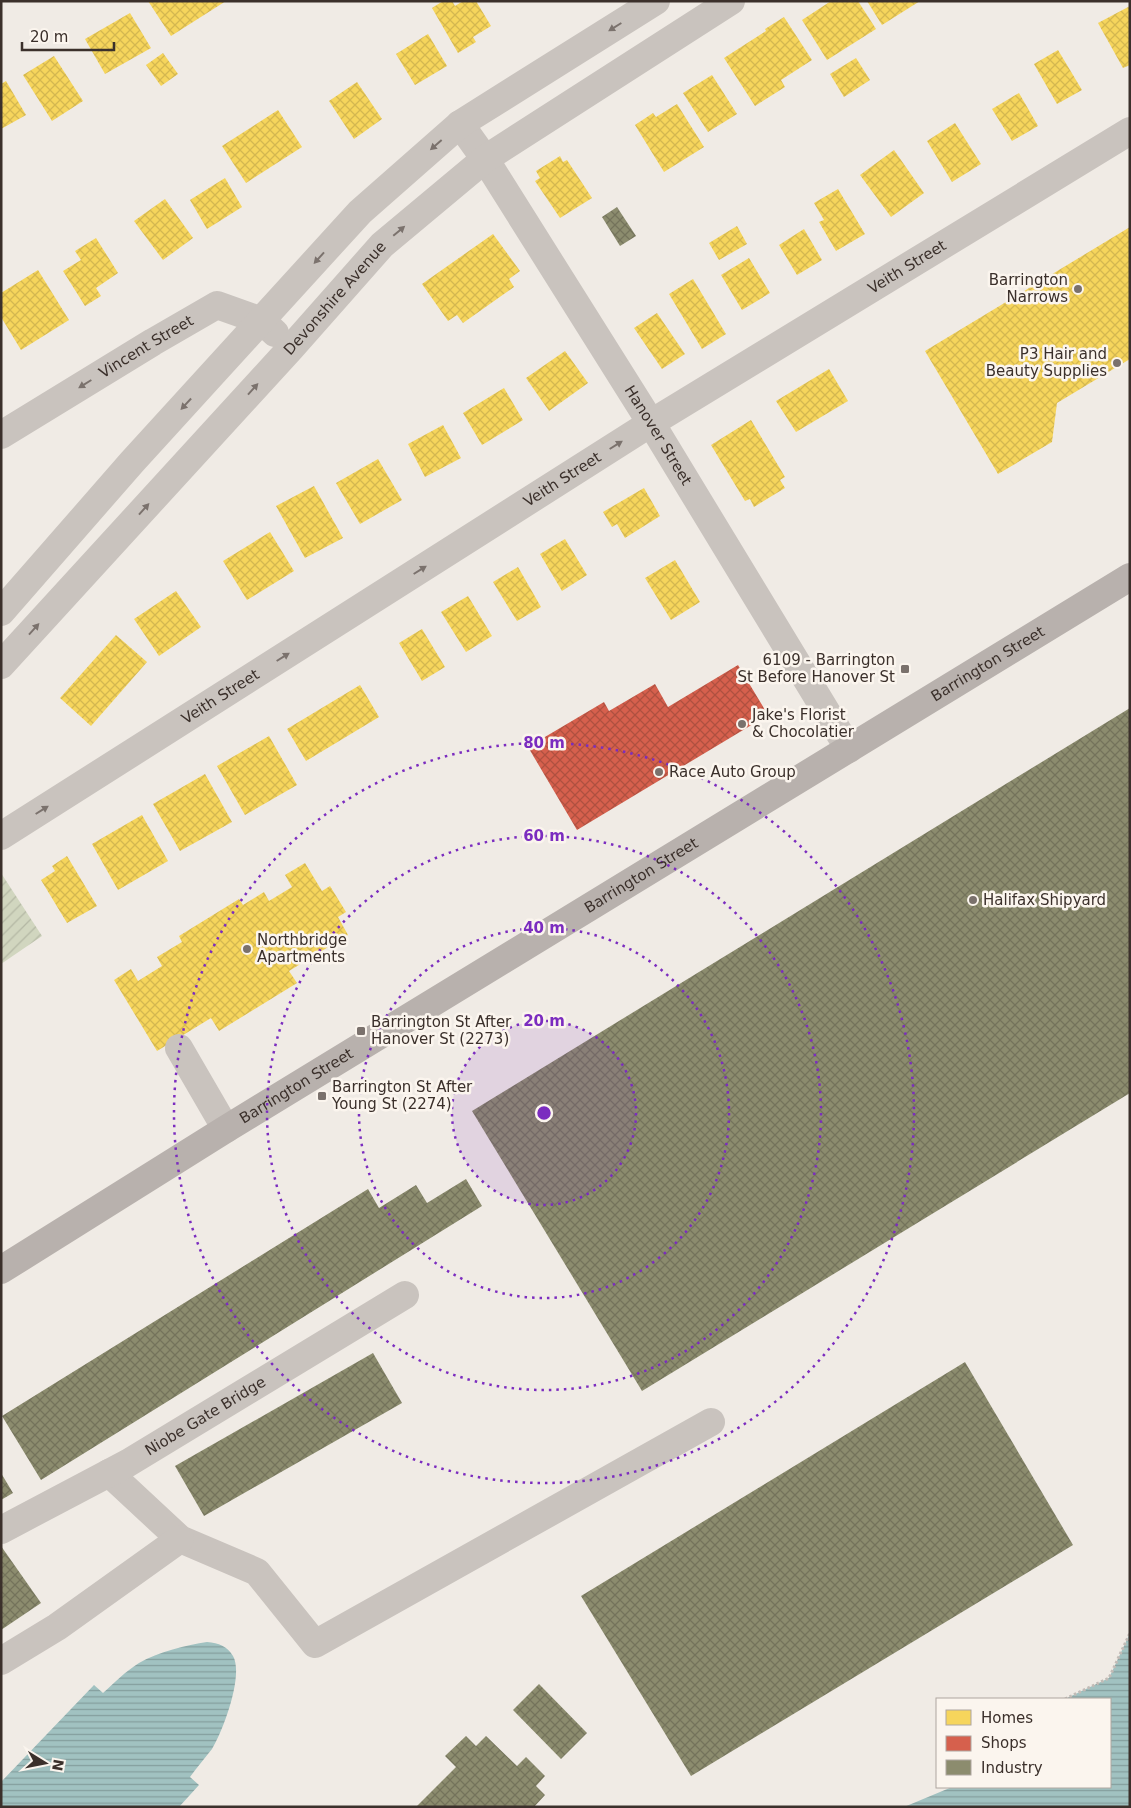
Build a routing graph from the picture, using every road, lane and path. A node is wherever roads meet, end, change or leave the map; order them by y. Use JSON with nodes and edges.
{"nodes":[{"id":1,"x":656,"y":1,"type":"edge"},
{"id":2,"x":731,"y":1,"type":"edge"},
{"id":3,"x":460,"y":124,"type":"junction"},
{"id":4,"x":1130,"y":131,"type":"edge"},
{"id":5,"x":485,"y":160,"type":"junction"},
{"id":6,"x":262,"y":321,"type":"junction"},
{"id":7,"x":291,"y":348,"type":"junction"},
{"id":8,"x":651,"y":423,"type":"junction"},
{"id":9,"x":1,"y":435,"type":"edge"},
{"id":10,"x":1130,"y":577,"type":"edge"},
{"id":11,"x":1,"y":612,"type":"edge"},
{"id":12,"x":1,"y":665,"type":"edge"},
{"id":13,"x":849,"y":749,"type":"junction"},
{"id":14,"x":1,"y":836,"type":"edge"},
{"id":15,"x":179,"y":1048,"type":"dead end"},
{"id":16,"x":226,"y":1129,"type":"junction"},
{"id":17,"x":1,"y":1270,"type":"edge"},
{"id":18,"x":405,"y":1295,"type":"dead end"},
{"id":19,"x":711,"y":1422,"type":"dead end"},
{"id":20,"x":109,"y":1473,"type":"junction"},
{"id":21,"x":1,"y":1530,"type":"edge"},
{"id":22,"x":180,"y":1539,"type":"junction"},
{"id":23,"x":1130,"y":1633,"type":"edge"},
{"id":24,"x":1,"y":1661,"type":"edge"},
{"id":25,"x":1067,"y":1698,"type":"edge"}],
"edges":[{"from":1,"to":3,"type":"street","one_way":true},
{"from":2,"to":5,"type":"street","name":"Devonshire Avenue"},
{"from":3,"to":5,"type":"street","name":"Hanover Street"},
{"from":3,"to":6,"type":"street","one_way":true},
{"from":4,"to":8,"type":"street","name":"Veith Street"},
{"from":7,"to":5,"type":"street","name":"Devonshire Avenue","one_way":true},
{"from":5,"to":8,"type":"street","name":"Hanover Street"},
{"from":6,"to":7,"type":"street","name":"Vincent Street"},
{"from":6,"to":9,"type":"street","name":"Vincent Street","one_way":true},
{"from":6,"to":11,"type":"street","one_way":true},
{"from":12,"to":7,"type":"street","name":"Devonshire Avenue","one_way":true},
{"from":8,"to":13,"type":"street","name":"Hanover Street"},
{"from":14,"to":8,"type":"street","name":"Veith Street","one_way":true},
{"from":10,"to":13,"type":"main road","name":"Barrington Street"},
{"from":13,"to":16,"type":"main road","name":"Barrington Street"},
{"from":15,"to":16,"type":"street"},
{"from":16,"to":17,"type":"main road","name":"Barrington Street"},
{"from":18,"to":20,"type":"street","name":"Niobe Gate Bridge"},
{"from":19,"to":22,"type":"street"},
{"from":20,"to":21,"type":"street","name":"Niobe Gate Bridge"},
{"from":20,"to":22,"type":"street"},
{"from":22,"to":24,"type":"street"},
{"from":23,"to":25,"type":"path"}]}
